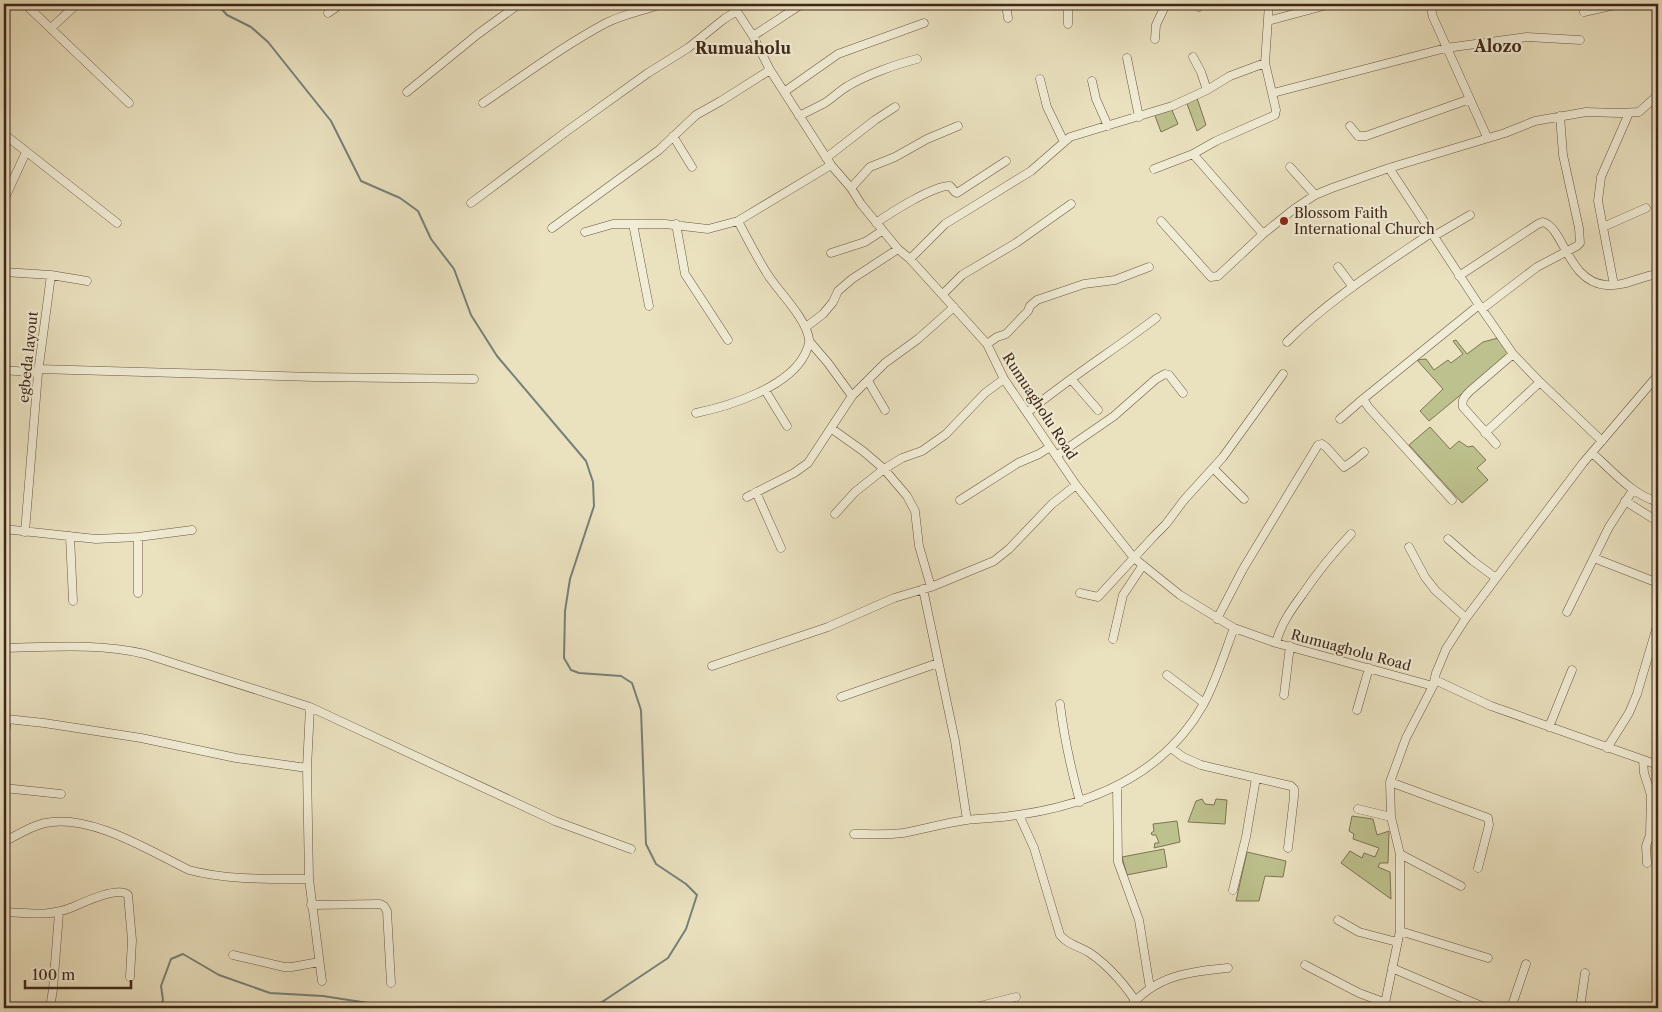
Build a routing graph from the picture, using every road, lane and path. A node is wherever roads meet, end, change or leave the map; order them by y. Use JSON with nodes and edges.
{"nodes":[{"id":1,"x":26,"y":4,"type":"edge"},
{"id":2,"x":77,"y":4,"type":"edge"},
{"id":3,"x":341,"y":4,"type":"edge"},
{"id":4,"x":519,"y":4,"type":"edge"},
{"id":5,"x":661,"y":4,"type":"edge"},
{"id":6,"x":732,"y":4,"type":"edge"},
{"id":7,"x":802,"y":4,"type":"edge"},
{"id":8,"x":1006,"y":4,"type":"edge"},
{"id":9,"x":1068,"y":4,"type":"edge"},
{"id":10,"x":1166,"y":4,"type":"edge"},
{"id":11,"x":1270,"y":4,"type":"edge"},
{"id":12,"x":1331,"y":4,"type":"edge"},
{"id":13,"x":1430,"y":4,"type":"edge"},
{"id":14,"x":1620,"y":4,"type":"edge"},
{"id":15,"x":1655,"y":4,"type":"edge"},
{"id":16,"x":737,"y":11,"type":"junction"},
{"id":17,"x":1658,"y":11,"type":"edge"},
{"id":18,"x":1584,"y":12,"type":"dead end"},
{"id":19,"x":328,"y":13,"type":"dead end"},
{"id":20,"x":1008,"y":18,"type":"dead end"},
{"id":21,"x":1268,"y":21,"type":"junction"},
{"id":22,"x":924,"y":22,"type":"dead end"},
{"id":23,"x":1068,"y":24,"type":"dead end"},
{"id":24,"x":51,"y":28,"type":"junction"},
{"id":25,"x":753,"y":36,"type":"junction"},
{"id":26,"x":1155,"y":39,"type":"dead end"},
{"id":27,"x":1580,"y":40,"type":"dead end"},
{"id":28,"x":1446,"y":48,"type":"junction"},
{"id":29,"x":1193,"y":57,"type":"dead end"},
{"id":30,"x":1127,"y":58,"type":"dead end"},
{"id":31,"x":917,"y":59,"type":"dead end"},
{"id":32,"x":1265,"y":63,"type":"junction"},
{"id":33,"x":770,"y":70,"type":"junction"},
{"id":34,"x":1040,"y":79,"type":"dead end"},
{"id":35,"x":1092,"y":81,"type":"dead end"},
{"id":36,"x":1207,"y":90,"type":"junction"},
{"id":37,"x":407,"y":92,"type":"dead end"},
{"id":38,"x":784,"y":92,"type":"junction"},
{"id":39,"x":1272,"y":93,"type":"junction"},
{"id":40,"x":1658,"y":95,"type":"edge"},
{"id":41,"x":1470,"y":99,"type":"junction"},
{"id":42,"x":128,"y":103,"type":"dead end"},
{"id":43,"x":483,"y":103,"type":"dead end"},
{"id":44,"x":895,"y":107,"type":"dead end"},
{"id":45,"x":1629,"y":113,"type":"junction"},
{"id":46,"x":798,"y":116,"type":"junction"},
{"id":47,"x":1560,"y":116,"type":"junction"},
{"id":48,"x":1139,"y":117,"type":"junction"},
{"id":49,"x":958,"y":126,"type":"dead end"},
{"id":50,"x":1108,"y":126,"type":"junction"},
{"id":51,"x":1350,"y":126,"type":"dead end"},
{"id":52,"x":4,"y":134,"type":"edge"},
{"id":53,"x":673,"y":136,"type":"junction"},
{"id":54,"x":1487,"y":137,"type":"junction"},
{"id":55,"x":1064,"y":142,"type":"junction"},
{"id":56,"x":26,"y":152,"type":"junction"},
{"id":57,"x":1193,"y":154,"type":"junction"},
{"id":58,"x":828,"y":161,"type":"junction"},
{"id":59,"x":1006,"y":161,"type":"dead end"},
{"id":60,"x":692,"y":167,"type":"dead end"},
{"id":61,"x":1290,"y":167,"type":"dead end"},
{"id":62,"x":1389,"y":168,"type":"junction"},
{"id":63,"x":1154,"y":169,"type":"dead end"},
{"id":64,"x":851,"y":188,"type":"junction"},
{"id":65,"x":1315,"y":195,"type":"junction"},
{"id":66,"x":4,"y":200,"type":"edge"},
{"id":67,"x":471,"y":203,"type":"dead end"},
{"id":68,"x":1071,"y":204,"type":"dead end"},
{"id":69,"x":1646,"y":208,"type":"dead end"},
{"id":70,"x":1470,"y":215,"type":"dead end"},
{"id":71,"x":738,"y":221,"type":"junction"},
{"id":72,"x":1162,"y":221,"type":"dead end"},
{"id":73,"x":116,"y":223,"type":"dead end"},
{"id":74,"x":876,"y":223,"type":"junction"},
{"id":75,"x":633,"y":224,"type":"junction"},
{"id":76,"x":676,"y":224,"type":"junction"},
{"id":77,"x":1603,"y":227,"type":"junction"},
{"id":78,"x":552,"y":228,"type":"dead end"},
{"id":79,"x":882,"y":231,"type":"junction"},
{"id":80,"x":584,"y":232,"type":"dead end"},
{"id":81,"x":1263,"y":234,"type":"junction"},
{"id":82,"x":1432,"y":235,"type":"junction"},
{"id":83,"x":898,"y":250,"type":"junction"},
{"id":84,"x":1566,"y":252,"type":"junction"},
{"id":85,"x":831,"y":253,"type":"dead end"},
{"id":86,"x":910,"y":259,"type":"junction"},
{"id":87,"x":1149,"y":267,"type":"dead end"},
{"id":88,"x":1338,"y":267,"type":"dead end"},
{"id":89,"x":4,"y":272,"type":"edge"},
{"id":90,"x":1658,"y":274,"type":"edge"},
{"id":91,"x":50,"y":275,"type":"junction"},
{"id":92,"x":1460,"y":276,"type":"junction"},
{"id":93,"x":87,"y":281,"type":"dead end"},
{"id":94,"x":1614,"y":285,"type":"junction"},
{"id":95,"x":1353,"y":288,"type":"junction"},
{"id":96,"x":943,"y":294,"type":"junction"},
{"id":97,"x":649,"y":306,"type":"dead end"},
{"id":98,"x":954,"y":307,"type":"junction"},
{"id":99,"x":1481,"y":307,"type":"junction"},
{"id":100,"x":1156,"y":318,"type":"dead end"},
{"id":101,"x":806,"y":327,"type":"junction"},
{"id":102,"x":728,"y":340,"type":"dead end"},
{"id":103,"x":810,"y":342,"type":"junction"},
{"id":104,"x":1287,"y":342,"type":"dead end"},
{"id":105,"x":987,"y":344,"type":"junction"},
{"id":106,"x":1513,"y":354,"type":"junction"},
{"id":107,"x":4,"y":370,"type":"edge"},
{"id":108,"x":38,"y":371,"type":"junction"},
{"id":109,"x":1283,"y":374,"type":"dead end"},
{"id":110,"x":1658,"y":375,"type":"edge"},
{"id":111,"x":474,"y":379,"type":"dead end"},
{"id":112,"x":1004,"y":379,"type":"junction"},
{"id":113,"x":1071,"y":379,"type":"junction"},
{"id":114,"x":868,"y":381,"type":"junction"},
{"id":115,"x":1540,"y":382,"type":"junction"},
{"id":116,"x":765,"y":390,"type":"junction"},
{"id":117,"x":1183,"y":393,"type":"dead end"},
{"id":118,"x":852,"y":396,"type":"junction"},
{"id":119,"x":1363,"y":399,"type":"junction"},
{"id":120,"x":885,"y":410,"type":"dead end"},
{"id":121,"x":1098,"y":410,"type":"dead end"},
{"id":122,"x":1028,"y":412,"type":"junction"},
{"id":123,"x":696,"y":413,"type":"dead end"},
{"id":124,"x":1340,"y":418,"type":"dead end"},
{"id":125,"x":787,"y":426,"type":"dead end"},
{"id":126,"x":832,"y":429,"type":"junction"},
{"id":127,"x":1485,"y":432,"type":"junction"},
{"id":128,"x":1602,"y":441,"type":"junction"},
{"id":129,"x":1496,"y":444,"type":"dead end"},
{"id":130,"x":1050,"y":447,"type":"junction"},
{"id":131,"x":1364,"y":452,"type":"dead end"},
{"id":132,"x":1592,"y":452,"type":"junction"},
{"id":133,"x":1056,"y":456,"type":"junction"},
{"id":134,"x":1213,"y":468,"type":"junction"},
{"id":135,"x":884,"y":469,"type":"junction"},
{"id":136,"x":1076,"y":485,"type":"junction"},
{"id":137,"x":1633,"y":490,"type":"junction"},
{"id":138,"x":756,"y":492,"type":"junction"},
{"id":139,"x":746,"y":497,"type":"dead end"},
{"id":140,"x":1244,"y":499,"type":"dead end"},
{"id":141,"x":960,"y":500,"type":"dead end"},
{"id":142,"x":1452,"y":500,"type":"dead end"},
{"id":143,"x":1625,"y":501,"type":"junction"},
{"id":144,"x":1658,"y":502,"type":"edge"},
{"id":145,"x":835,"y":514,"type":"dead end"},
{"id":146,"x":1657,"y":521,"type":"dead end"},
{"id":147,"x":4,"y":530,"type":"edge"},
{"id":148,"x":192,"y":530,"type":"dead end"},
{"id":149,"x":25,"y":532,"type":"junction"},
{"id":150,"x":1351,"y":534,"type":"dead end"},
{"id":151,"x":70,"y":536,"type":"junction"},
{"id":152,"x":138,"y":537,"type":"junction"},
{"id":153,"x":1448,"y":539,"type":"dead end"},
{"id":154,"x":1409,"y":547,"type":"dead end"},
{"id":155,"x":781,"y":548,"type":"dead end"},
{"id":156,"x":1134,"y":558,"type":"junction"},
{"id":157,"x":1594,"y":558,"type":"junction"},
{"id":158,"x":1143,"y":565,"type":"junction"},
{"id":159,"x":1496,"y":578,"type":"junction"},
{"id":160,"x":1658,"y":583,"type":"edge"},
{"id":161,"x":927,"y":588,"type":"junction"},
{"id":162,"x":138,"y":592,"type":"dead end"},
{"id":163,"x":1080,"y":593,"type":"dead end"},
{"id":164,"x":72,"y":600,"type":"dead end"},
{"id":165,"x":1568,"y":612,"type":"dead end"},
{"id":166,"x":1466,"y":618,"type":"junction"},
{"id":167,"x":1218,"y":619,"type":"junction"},
{"id":168,"x":1658,"y":623,"type":"edge"},
{"id":169,"x":1234,"y":628,"type":"junction"},
{"id":170,"x":1114,"y":639,"type":"dead end"},
{"id":171,"x":1276,"y":643,"type":"junction"},
{"id":172,"x":1290,"y":646,"type":"junction"},
{"id":173,"x":4,"y":648,"type":"edge"},
{"id":174,"x":938,"y":663,"type":"junction"},
{"id":175,"x":712,"y":666,"type":"dead end"},
{"id":176,"x":1369,"y":668,"type":"junction"},
{"id":177,"x":1572,"y":670,"type":"dead end"},
{"id":178,"x":1167,"y":675,"type":"dead end"},
{"id":179,"x":1434,"y":683,"type":"junction"},
{"id":180,"x":1284,"y":695,"type":"dead end"},
{"id":181,"x":841,"y":697,"type":"dead end"},
{"id":182,"x":1204,"y":703,"type":"junction"},
{"id":183,"x":1060,"y":704,"type":"dead end"},
{"id":184,"x":310,"y":707,"type":"junction"},
{"id":185,"x":4,"y":709,"type":"edge"},
{"id":186,"x":1357,"y":710,"type":"dead end"},
{"id":187,"x":7,"y":719,"type":"junction"},
{"id":188,"x":1549,"y":727,"type":"junction"},
{"id":189,"x":4,"y":737,"type":"edge"},
{"id":190,"x":4,"y":743,"type":"edge"},
{"id":191,"x":1171,"y":748,"type":"junction"},
{"id":192,"x":1607,"y":748,"type":"junction"},
{"id":193,"x":1643,"y":760,"type":"junction"},
{"id":194,"x":1658,"y":765,"type":"edge"},
{"id":195,"x":307,"y":768,"type":"junction"},
{"id":196,"x":1256,"y":778,"type":"junction"},
{"id":197,"x":1390,"y":782,"type":"junction"},
{"id":198,"x":1117,"y":786,"type":"junction"},
{"id":199,"x":4,"y":788,"type":"edge"},
{"id":200,"x":61,"y":794,"type":"dead end"},
{"id":201,"x":1080,"y":802,"type":"junction"},
{"id":202,"x":1358,"y":809,"type":"dead end"},
{"id":203,"x":1019,"y":815,"type":"junction"},
{"id":204,"x":1391,"y":818,"type":"junction"},
{"id":205,"x":967,"y":820,"type":"junction"},
{"id":206,"x":854,"y":834,"type":"dead end"},
{"id":207,"x":4,"y":842,"type":"edge"},
{"id":208,"x":1288,"y":848,"type":"dead end"},
{"id":209,"x":631,"y":849,"type":"dead end"},
{"id":210,"x":1400,"y":854,"type":"junction"},
{"id":211,"x":1647,"y":863,"type":"dead end"},
{"id":212,"x":1478,"y":868,"type":"dead end"},
{"id":213,"x":309,"y":879,"type":"junction"},
{"id":214,"x":1461,"y":886,"type":"dead end"},
{"id":215,"x":1233,"y":890,"type":"dead end"},
{"id":216,"x":311,"y":905,"type":"junction"},
{"id":217,"x":4,"y":912,"type":"edge"},
{"id":218,"x":59,"y":913,"type":"junction"},
{"id":219,"x":1338,"y":920,"type":"dead end"},
{"id":220,"x":1400,"y":931,"type":"junction"},
{"id":221,"x":1397,"y":942,"type":"junction"},
{"id":222,"x":232,"y":955,"type":"dead end"},
{"id":223,"x":1488,"y":958,"type":"dead end"},
{"id":224,"x":319,"y":962,"type":"junction"},
{"id":225,"x":1526,"y":964,"type":"dead end"},
{"id":226,"x":1305,"y":965,"type":"dead end"},
{"id":227,"x":1228,"y":968,"type":"dead end"},
{"id":228,"x":1392,"y":968,"type":"junction"},
{"id":229,"x":1585,"y":973,"type":"dead end"},
{"id":230,"x":130,"y":977,"type":"dead end"},
{"id":231,"x":322,"y":980,"type":"dead end"},
{"id":232,"x":391,"y":983,"type":"dead end"},
{"id":233,"x":1150,"y":988,"type":"junction"},
{"id":234,"x":1016,"y":997,"type":"dead end"},
{"id":235,"x":1135,"y":1000,"type":"junction"},
{"id":236,"x":1385,"y":1005,"type":"edge"},
{"id":237,"x":50,"y":1008,"type":"edge"},
{"id":238,"x":972,"y":1008,"type":"edge"},
{"id":239,"x":1129,"y":1008,"type":"edge"},
{"id":240,"x":1140,"y":1008,"type":"edge"},
{"id":241,"x":1486,"y":1008,"type":"edge"},
{"id":242,"x":1511,"y":1008,"type":"edge"},
{"id":243,"x":1580,"y":1008,"type":"edge"}],
"edges":[{"from":1,"to":24,"type":"street"},
{"from":2,"to":24,"type":"street"},
{"from":3,"to":19,"type":"street"},
{"from":4,"to":37,"type":"street"},
{"from":5,"to":43,"type":"street"},
{"from":6,"to":16,"type":"street","name":"Rumuagholu Road"},
{"from":7,"to":25,"type":"street"},
{"from":8,"to":20,"type":"street"},
{"from":9,"to":23,"type":"street"},
{"from":10,"to":26,"type":"street"},
{"from":11,"to":21,"type":"street"},
{"from":12,"to":21,"type":"street"},
{"from":13,"to":28,"type":"street"},
{"from":14,"to":18,"type":"street"},
{"from":15,"to":17,"type":"street"},
{"from":16,"to":25,"type":"street","name":"Rumuagholu Road"},
{"from":16,"to":67,"type":"street"},
{"from":21,"to":32,"type":"street"},
{"from":22,"to":38,"type":"street"},
{"from":24,"to":42,"type":"street"},
{"from":25,"to":33,"type":"street","name":"Rumuagholu Road"},
{"from":27,"to":28,"type":"street"},
{"from":28,"to":39,"type":"street"},
{"from":28,"to":41,"type":"street"},
{"from":29,"to":36,"type":"street"},
{"from":30,"to":48,"type":"street"},
{"from":31,"to":46,"type":"street"},
{"from":32,"to":36,"type":"street"},
{"from":32,"to":39,"type":"street"},
{"from":33,"to":38,"type":"street","name":"Rumuagholu Road"},
{"from":33,"to":53,"type":"street"},
{"from":34,"to":55,"type":"street"},
{"from":35,"to":50,"type":"street"},
{"from":36,"to":48,"type":"street"},
{"from":38,"to":46,"type":"street","name":"Rumuagholu Road"},
{"from":39,"to":57,"type":"street"},
{"from":40,"to":45,"type":"street"},
{"from":41,"to":51,"type":"street"},
{"from":41,"to":54,"type":"street"},
{"from":44,"to":58,"type":"street"},
{"from":45,"to":47,"type":"street"},
{"from":45,"to":77,"type":"street"},
{"from":46,"to":58,"type":"street","name":"Rumuagholu Road"},
{"from":47,"to":54,"type":"street"},
{"from":47,"to":84,"type":"street"},
{"from":48,"to":50,"type":"street"},
{"from":49,"to":64,"type":"street"},
{"from":50,"to":55,"type":"street"},
{"from":52,"to":56,"type":"street"},
{"from":53,"to":60,"type":"street"},
{"from":53,"to":78,"type":"street"},
{"from":54,"to":62,"type":"street"},
{"from":55,"to":86,"type":"street"},
{"from":56,"to":66,"type":"street"},
{"from":56,"to":73,"type":"street"},
{"from":57,"to":63,"type":"street"},
{"from":57,"to":81,"type":"street"},
{"from":58,"to":64,"type":"street","name":"Rumuagholu Road"},
{"from":58,"to":71,"type":"street"},
{"from":59,"to":74,"type":"street"},
{"from":61,"to":65,"type":"street"},
{"from":62,"to":65,"type":"street"},
{"from":62,"to":82,"type":"street"},
{"from":64,"to":74,"type":"street","name":"Rumuagholu Road"},
{"from":65,"to":81,"type":"street"},
{"from":68,"to":96,"type":"street"},
{"from":69,"to":77,"type":"street"},
{"from":70,"to":82,"type":"street"},
{"from":71,"to":76,"type":"street"},
{"from":71,"to":101,"type":"street"},
{"from":72,"to":81,"type":"street"},
{"from":74,"to":79,"type":"street","name":"Rumuagholu Road"},
{"from":75,"to":76,"type":"street"},
{"from":75,"to":80,"type":"street"},
{"from":75,"to":97,"type":"street"},
{"from":76,"to":102,"type":"street"},
{"from":77,"to":94,"type":"street"},
{"from":79,"to":83,"type":"street","name":"Rumuagholu Road"},
{"from":79,"to":85,"type":"street"},
{"from":82,"to":92,"type":"street"},
{"from":82,"to":95,"type":"street"},
{"from":83,"to":86,"type":"street","name":"Rumuagholu Road"},
{"from":83,"to":101,"type":"street"},
{"from":84,"to":92,"type":"street"},
{"from":84,"to":94,"type":"street"},
{"from":84,"to":99,"type":"street"},
{"from":86,"to":96,"type":"street","name":"Rumuagholu Road"},
{"from":87,"to":105,"type":"street"},
{"from":88,"to":95,"type":"street"},
{"from":89,"to":91,"type":"street"},
{"from":90,"to":94,"type":"street"},
{"from":91,"to":93,"type":"street"},
{"from":91,"to":108,"type":"street","name":"egbeda layout"},
{"from":92,"to":99,"type":"street"},
{"from":95,"to":104,"type":"street"},
{"from":96,"to":98,"type":"street","name":"Rumuagholu Road"},
{"from":98,"to":105,"type":"street","name":"Rumuagholu Road"},
{"from":98,"to":114,"type":"street"},
{"from":99,"to":106,"type":"street"},
{"from":99,"to":119,"type":"street"},
{"from":100,"to":113,"type":"street"},
{"from":101,"to":103,"type":"street"},
{"from":103,"to":116,"type":"street"},
{"from":103,"to":118,"type":"street"},
{"from":105,"to":112,"type":"street","name":"Rumuagholu Road"},
{"from":106,"to":115,"type":"street"},
{"from":106,"to":127,"type":"street"},
{"from":107,"to":108,"type":"street"},
{"from":108,"to":111,"type":"street"},
{"from":108,"to":149,"type":"street","name":"egbeda layout"},
{"from":109,"to":134,"type":"street"},
{"from":110,"to":128,"type":"street"},
{"from":112,"to":122,"type":"street","name":"Rumuagholu Road"},
{"from":112,"to":135,"type":"street"},
{"from":113,"to":121,"type":"street"},
{"from":113,"to":122,"type":"street"},
{"from":114,"to":118,"type":"street"},
{"from":114,"to":120,"type":"street"},
{"from":115,"to":127,"type":"street"},
{"from":115,"to":128,"type":"street"},
{"from":116,"to":123,"type":"street"},
{"from":116,"to":125,"type":"street"},
{"from":117,"to":133,"type":"street"},
{"from":118,"to":126,"type":"street"},
{"from":119,"to":124,"type":"street"},
{"from":119,"to":142,"type":"street"},
{"from":122,"to":130,"type":"street","name":"Rumuagholu Road"},
{"from":126,"to":135,"type":"street"},
{"from":126,"to":138,"type":"street"},
{"from":127,"to":129,"type":"street"},
{"from":128,"to":132,"type":"street"},
{"from":130,"to":133,"type":"street","name":"Rumuagholu Road"},
{"from":130,"to":141,"type":"street"},
{"from":131,"to":167,"type":"street"},
{"from":132,"to":137,"type":"street"},
{"from":132,"to":159,"type":"street"},
{"from":133,"to":136,"type":"street","name":"Rumuagholu Road"},
{"from":134,"to":140,"type":"street"},
{"from":134,"to":156,"type":"street"},
{"from":135,"to":145,"type":"street"},
{"from":135,"to":161,"type":"street"},
{"from":136,"to":156,"type":"street","name":"Rumuagholu Road"},
{"from":136,"to":161,"type":"street"},
{"from":137,"to":143,"type":"street"},
{"from":137,"to":144,"type":"street"},
{"from":138,"to":139,"type":"street"},
{"from":138,"to":155,"type":"street"},
{"from":143,"to":146,"type":"street"},
{"from":143,"to":157,"type":"street"},
{"from":147,"to":149,"type":"street"},
{"from":148,"to":152,"type":"street"},
{"from":149,"to":151,"type":"street"},
{"from":150,"to":171,"type":"street"},
{"from":151,"to":152,"type":"street"},
{"from":151,"to":164,"type":"street"},
{"from":152,"to":162,"type":"street"},
{"from":153,"to":159,"type":"street"},
{"from":154,"to":166,"type":"street"},
{"from":156,"to":158,"type":"street","name":"Rumuagholu Road"},
{"from":156,"to":163,"type":"street"},
{"from":157,"to":160,"type":"street"},
{"from":157,"to":165,"type":"street"},
{"from":158,"to":167,"type":"street","name":"Rumuagholu Road"},
{"from":158,"to":170,"type":"street"},
{"from":159,"to":166,"type":"street"},
{"from":161,"to":174,"type":"street"},
{"from":161,"to":175,"type":"street"},
{"from":166,"to":179,"type":"street"},
{"from":167,"to":169,"type":"street","name":"Rumuagholu Road"},
{"from":168,"to":192,"type":"street"},
{"from":169,"to":171,"type":"street","name":"Rumuagholu Road"},
{"from":169,"to":182,"type":"street"},
{"from":171,"to":172,"type":"street","name":"Rumuagholu Road"},
{"from":172,"to":176,"type":"street","name":"Rumuagholu Road"},
{"from":172,"to":180,"type":"street"},
{"from":173,"to":184,"type":"street"},
{"from":174,"to":181,"type":"street"},
{"from":174,"to":205,"type":"street"},
{"from":176,"to":179,"type":"street","name":"Rumuagholu Road"},
{"from":176,"to":186,"type":"street"},
{"from":177,"to":188,"type":"street"},
{"from":178,"to":182,"type":"street"},
{"from":179,"to":188,"type":"street","name":"Rumuagholu Road"},
{"from":179,"to":197,"type":"street"},
{"from":182,"to":191,"type":"street"},
{"from":183,"to":201,"type":"street"},
{"from":184,"to":195,"type":"street"},
{"from":184,"to":209,"type":"street"},
{"from":185,"to":187,"type":"street"},
{"from":187,"to":189,"type":"street"},
{"from":187,"to":195,"type":"street"},
{"from":188,"to":192,"type":"street","name":"Rumuagholu Road"},
{"from":189,"to":190,"type":"street"},
{"from":191,"to":196,"type":"street"},
{"from":191,"to":198,"type":"street"},
{"from":192,"to":193,"type":"street","name":"Rumuagholu Road"},
{"from":193,"to":194,"type":"street","name":"Rumuagholu Road"},
{"from":193,"to":211,"type":"street"},
{"from":195,"to":213,"type":"street"},
{"from":196,"to":208,"type":"street"},
{"from":196,"to":215,"type":"street"},
{"from":197,"to":204,"type":"street"},
{"from":197,"to":212,"type":"street"},
{"from":198,"to":201,"type":"street"},
{"from":198,"to":233,"type":"street"},
{"from":199,"to":200,"type":"street"},
{"from":201,"to":203,"type":"street"},
{"from":202,"to":204,"type":"street"},
{"from":203,"to":205,"type":"street"},
{"from":203,"to":235,"type":"street"},
{"from":204,"to":210,"type":"street"},
{"from":205,"to":206,"type":"street"},
{"from":207,"to":213,"type":"street"},
{"from":210,"to":214,"type":"street"},
{"from":210,"to":220,"type":"street"},
{"from":213,"to":216,"type":"street"},
{"from":216,"to":224,"type":"street"},
{"from":216,"to":232,"type":"street"},
{"from":217,"to":218,"type":"street"},
{"from":218,"to":230,"type":"street"},
{"from":218,"to":237,"type":"street"},
{"from":219,"to":221,"type":"street"},
{"from":220,"to":221,"type":"street"},
{"from":220,"to":223,"type":"street"},
{"from":221,"to":228,"type":"street"},
{"from":222,"to":224,"type":"street"},
{"from":224,"to":231,"type":"street"},
{"from":225,"to":242,"type":"street"},
{"from":226,"to":236,"type":"street"},
{"from":227,"to":233,"type":"street"},
{"from":228,"to":236,"type":"street"},
{"from":228,"to":241,"type":"street"},
{"from":229,"to":243,"type":"street"},
{"from":233,"to":235,"type":"street"},
{"from":234,"to":238,"type":"street"},
{"from":235,"to":239,"type":"street"},
{"from":235,"to":240,"type":"street"}]}
